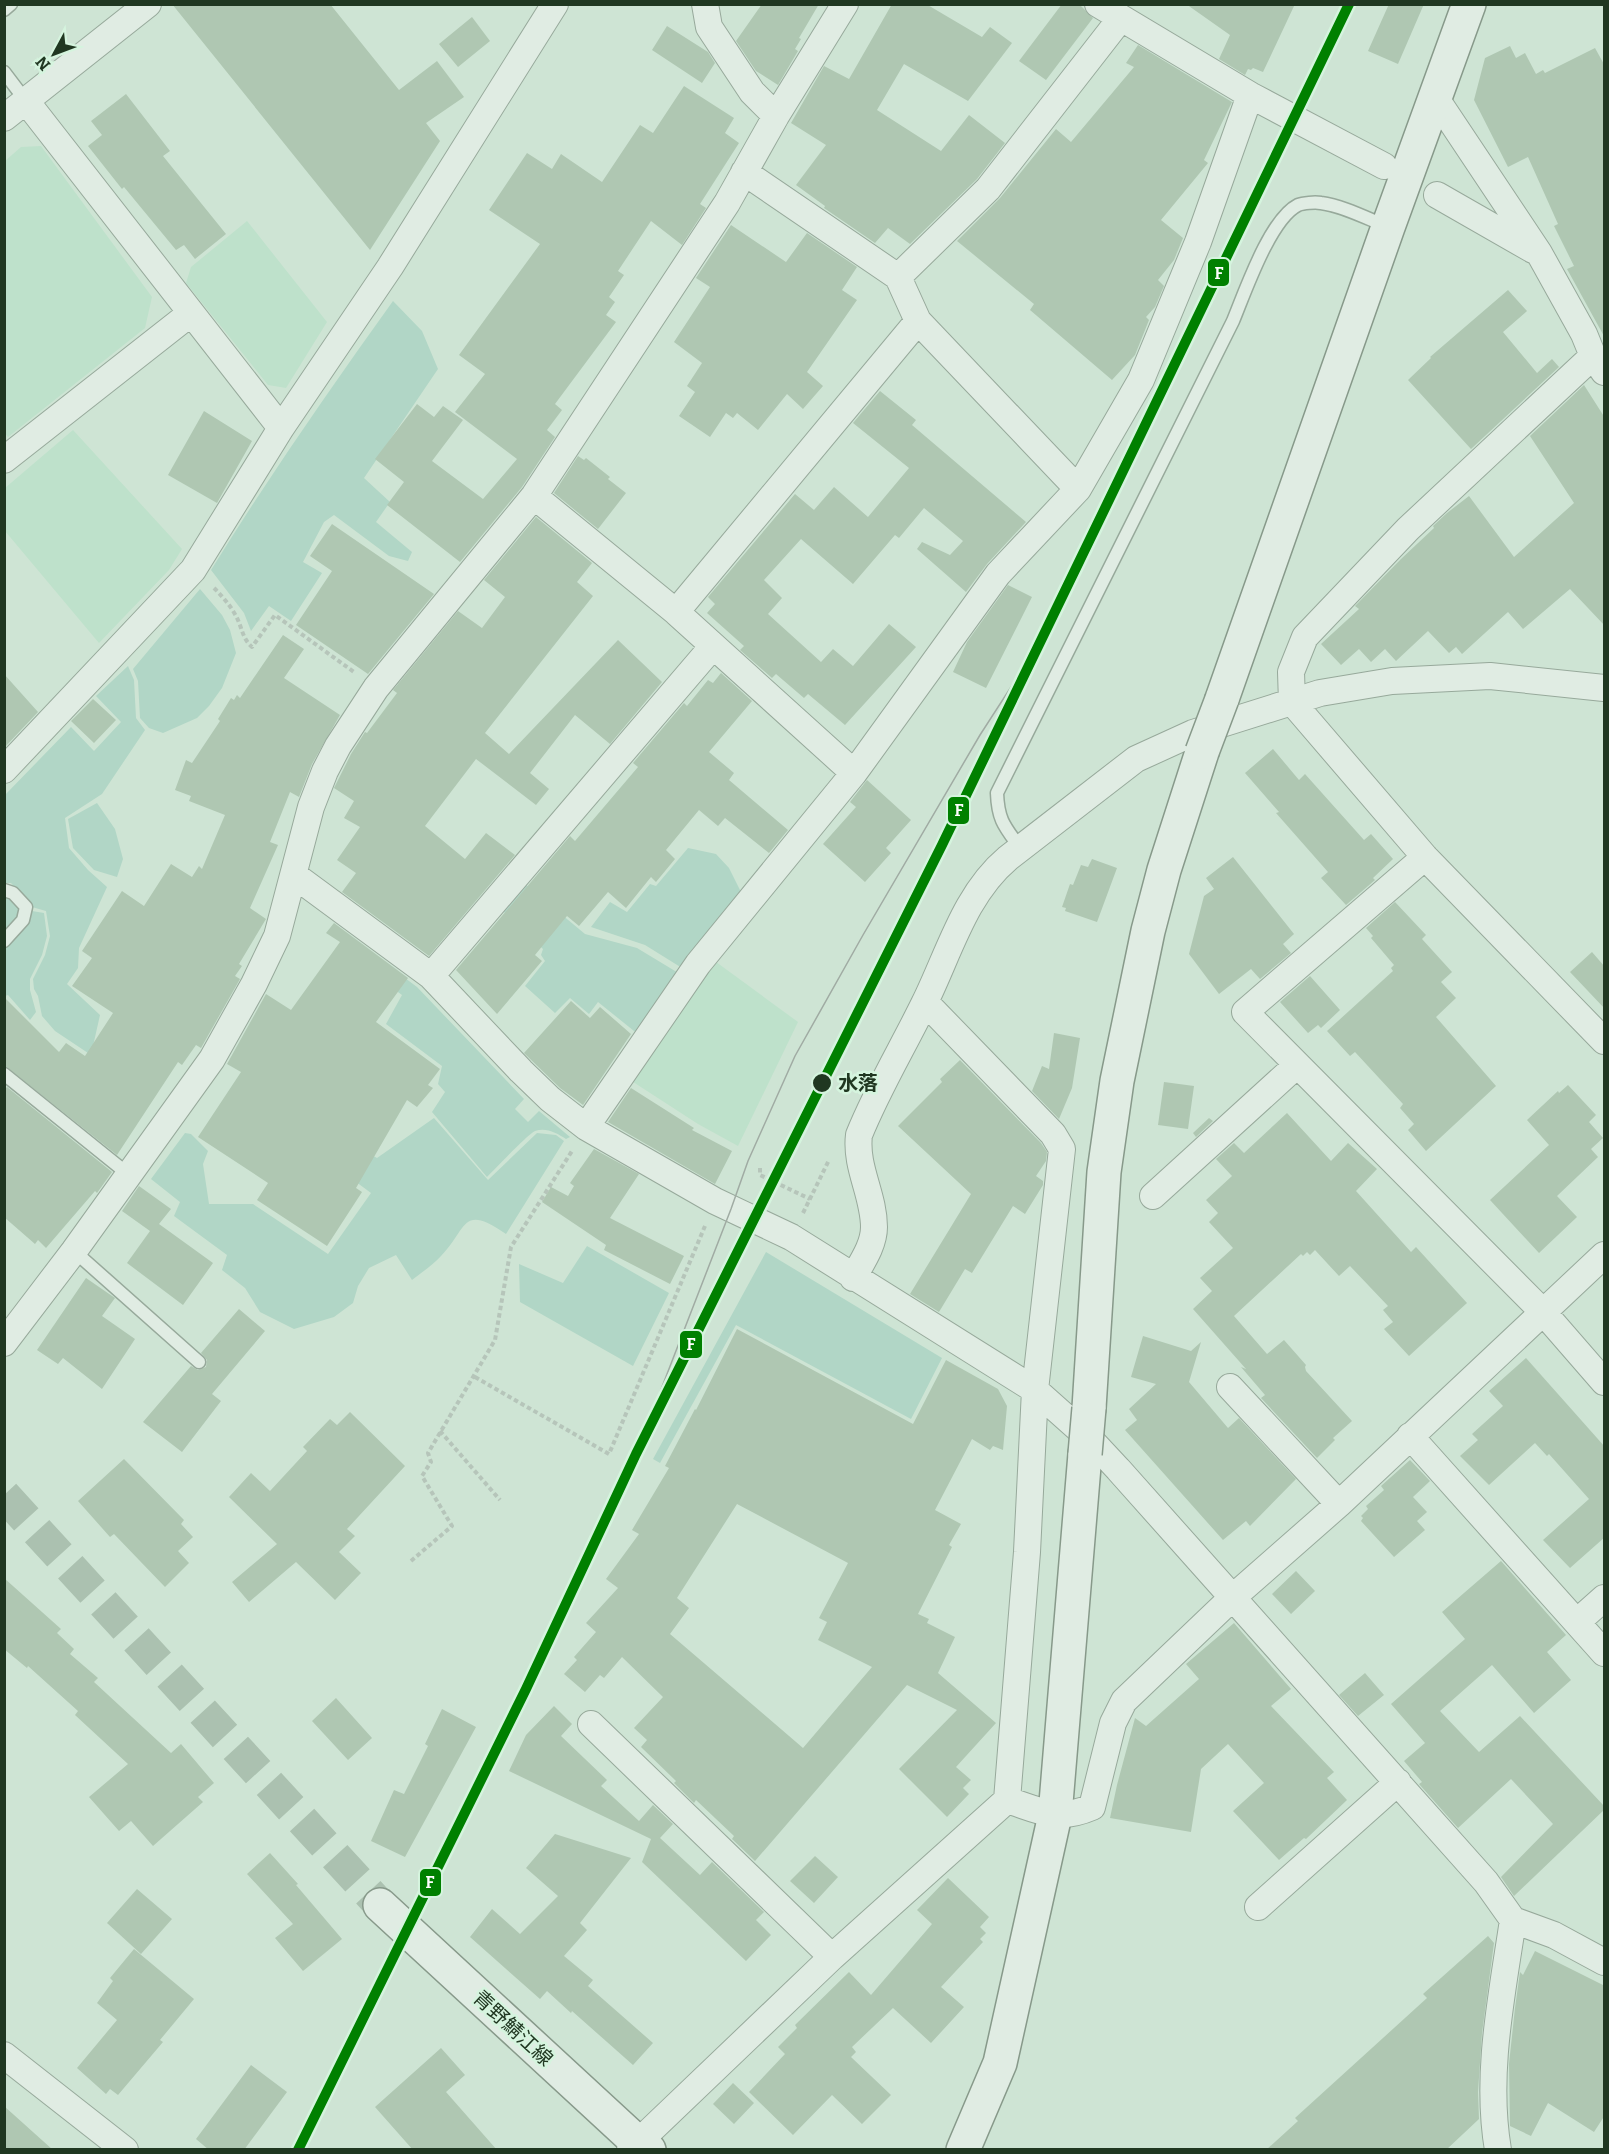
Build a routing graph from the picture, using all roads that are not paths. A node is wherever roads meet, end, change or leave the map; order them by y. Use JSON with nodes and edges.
{"nodes":[{"id":1,"x":11,"y":4,"type":"edge"},
{"id":2,"x":148,"y":4,"type":"edge"},
{"id":3,"x":555,"y":4,"type":"edge"},
{"id":4,"x":705,"y":4,"type":"edge"},
{"id":5,"x":845,"y":4,"type":"edge"},
{"id":6,"x":1098,"y":4,"type":"edge"},
{"id":7,"x":1469,"y":4,"type":"edge"},
{"id":8,"x":4,"y":10,"type":"edge"},
{"id":9,"x":1121,"y":18,"type":"junction"},
{"id":10,"x":4,"y":72,"type":"edge"},
{"id":11,"x":1250,"y":95,"type":"junction"},
{"id":12,"x":1435,"y":97,"type":"junction"},
{"id":13,"x":26,"y":101,"type":"junction"},
{"id":14,"x":776,"y":116,"type":"junction"},
{"id":15,"x":4,"y":118,"type":"edge"},
{"id":16,"x":1384,"y":166,"type":"dead end"},
{"id":17,"x":744,"y":172,"type":"junction"},
{"id":18,"x":1437,"y":195,"type":"dead end"},
{"id":19,"x":1388,"y":227,"type":"junction"},
{"id":20,"x":1539,"y":253,"type":"junction"},
{"id":21,"x":898,"y":276,"type":"junction"},
{"id":22,"x":191,"y":313,"type":"junction"},
{"id":23,"x":918,"y":321,"type":"junction"},
{"id":24,"x":1599,"y":364,"type":"edge"},
{"id":25,"x":281,"y":428,"type":"junction"},
{"id":26,"x":4,"y":460,"type":"edge"},
{"id":27,"x":1078,"y":489,"type":"junction"},
{"id":28,"x":534,"y":496,"type":"junction"},
{"id":29,"x":675,"y":612,"type":"junction"},
{"id":30,"x":713,"y":646,"type":"junction"},
{"id":31,"x":1605,"y":688,"type":"edge"},
{"id":32,"x":1292,"y":702,"type":"junction"},
{"id":33,"x":4,"y":770,"type":"edge"},
{"id":34,"x":854,"y":773,"type":"junction"},
{"id":35,"x":1021,"y":849,"type":"junction"},
{"id":36,"x":1425,"y":857,"type":"junction"},
{"id":37,"x":294,"y":875,"type":"junction"},
{"id":38,"x":4,"y":890,"type":"edge"},
{"id":39,"x":4,"y":941,"type":"edge"},
{"id":40,"x":431,"y":976,"type":"junction"},
{"id":41,"x":925,"y":1002,"type":"junction"},
{"id":42,"x":1605,"y":1041,"type":"edge"},
{"id":43,"x":1297,"y":1065,"type":"junction"},
{"id":44,"x":4,"y":1074,"type":"edge"},
{"id":45,"x":586,"y":1127,"type":"junction"},
{"id":46,"x":128,"y":1174,"type":"junction"},
{"id":47,"x":1153,"y":1196,"type":"dead end"},
{"id":48,"x":74,"y":1251,"type":"junction"},
{"id":49,"x":1605,"y":1255,"type":"edge"},
{"id":50,"x":854,"y":1278,"type":"junction"},
{"id":51,"x":1544,"y":1313,"type":"junction"},
{"id":52,"x":4,"y":1343,"type":"edge"},
{"id":53,"x":199,"y":1362,"type":"dead end"},
{"id":54,"x":1605,"y":1382,"type":"edge"},
{"id":55,"x":1230,"y":1387,"type":"dead end"},
{"id":56,"x":1035,"y":1390,"type":"junction"},
{"id":57,"x":1410,"y":1436,"type":"junction"},
{"id":58,"x":1339,"y":1504,"type":"junction"},
{"id":59,"x":1232,"y":1598,"type":"junction"},
{"id":60,"x":1605,"y":1598,"type":"edge"},
{"id":61,"x":1577,"y":1622,"type":"junction"},
{"id":62,"x":1605,"y":1653,"type":"edge"},
{"id":63,"x":591,"y":1724,"type":"dead end"},
{"id":64,"x":1398,"y":1782,"type":"junction"},
{"id":65,"x":1007,"y":1800,"type":"junction"},
{"id":66,"x":1055,"y":1815,"type":"junction"},
{"id":67,"x":380,"y":1905,"type":"tunnel mouth"},
{"id":68,"x":1258,"y":1907,"type":"dead end"},
{"id":69,"x":1513,"y":1920,"type":"junction"},
{"id":70,"x":832,"y":1957,"type":"junction"},
{"id":71,"x":1605,"y":1962,"type":"edge"},
{"id":72,"x":4,"y":2055,"type":"edge"},
{"id":73,"x":639,"y":2147,"type":"edge"},
{"id":74,"x":125,"y":2150,"type":"edge"},
{"id":75,"x":963,"y":2150,"type":"edge"},
{"id":76,"x":1498,"y":2150,"type":"edge"}],
"edges":[{"from":1,"to":8,"type":"lane"},
{"from":2,"to":13,"type":"street"},
{"from":3,"to":25,"type":"street"},
{"from":4,"to":14,"type":"street"},
{"from":5,"to":14,"type":"street"},
{"from":6,"to":9,"type":"street"},
{"from":7,"to":12,"type":"street"},
{"from":9,"to":11,"type":"street"},
{"from":9,"to":21,"type":"street"},
{"from":10,"to":13,"type":"lane"},
{"from":11,"to":16,"type":"street"},
{"from":11,"to":27,"type":"street"},
{"from":12,"to":19,"type":"street"},
{"from":12,"to":20,"type":"street"},
{"from":13,"to":15,"type":"street"},
{"from":13,"to":22,"type":"street"},
{"from":14,"to":17,"type":"street"},
{"from":17,"to":21,"type":"street"},
{"from":17,"to":28,"type":"street"},
{"from":18,"to":20,"type":"street"},
{"from":19,"to":35,"type":"lane"},
{"from":19,"to":66,"type":"street","bridge":true},
{"from":20,"to":24,"type":"street"},
{"from":21,"to":23,"type":"street"},
{"from":22,"to":25,"type":"street"},
{"from":22,"to":26,"type":"street"},
{"from":23,"to":27,"type":"street"},
{"from":23,"to":29,"type":"street"},
{"from":24,"to":32,"type":"street"},
{"from":25,"to":33,"type":"street"},
{"from":27,"to":34,"type":"street"},
{"from":28,"to":29,"type":"street"},
{"from":28,"to":37,"type":"street"},
{"from":29,"to":30,"type":"street"},
{"from":30,"to":34,"type":"street"},
{"from":30,"to":40,"type":"street"},
{"from":31,"to":32,"type":"street"},
{"from":32,"to":35,"type":"street"},
{"from":32,"to":36,"type":"street"},
{"from":34,"to":45,"type":"street"},
{"from":35,"to":41,"type":"street"},
{"from":36,"to":42,"type":"street"},
{"from":36,"to":43,"type":"street"},
{"from":37,"to":40,"type":"street"},
{"from":37,"to":46,"type":"street"},
{"from":38,"to":39,"type":"lane"},
{"from":40,"to":45,"type":"street"},
{"from":41,"to":50,"type":"street"},
{"from":41,"to":56,"type":"street"},
{"from":43,"to":47,"type":"street"},
{"from":43,"to":51,"type":"street"},
{"from":44,"to":46,"type":"lane"},
{"from":45,"to":50,"type":"street"},
{"from":46,"to":48,"type":"street"},
{"from":48,"to":52,"type":"street"},
{"from":48,"to":53,"type":"lane"},
{"from":49,"to":51,"type":"street"},
{"from":50,"to":56,"type":"street"},
{"from":51,"to":54,"type":"street"},
{"from":51,"to":57,"type":"street"},
{"from":55,"to":58,"type":"street"},
{"from":56,"to":59,"type":"street"},
{"from":56,"to":65,"type":"street"},
{"from":57,"to":58,"type":"street"},
{"from":57,"to":61,"type":"street"},
{"from":58,"to":59,"type":"street"},
{"from":59,"to":64,"type":"street"},
{"from":59,"to":66,"type":"street"},
{"from":60,"to":61,"type":"street"},
{"from":61,"to":62,"type":"street"},
{"from":63,"to":70,"type":"street"},
{"from":64,"to":68,"type":"street"},
{"from":64,"to":69,"type":"street"},
{"from":65,"to":66,"type":"street"},
{"from":65,"to":70,"type":"street"},
{"from":66,"to":75,"type":"street"},
{"from":67,"to":73,"type":"street","name":"青野鯖江線"},
{"from":69,"to":71,"type":"street"},
{"from":69,"to":76,"type":"street"},
{"from":70,"to":73,"type":"street"},
{"from":72,"to":74,"type":"street"}]}
